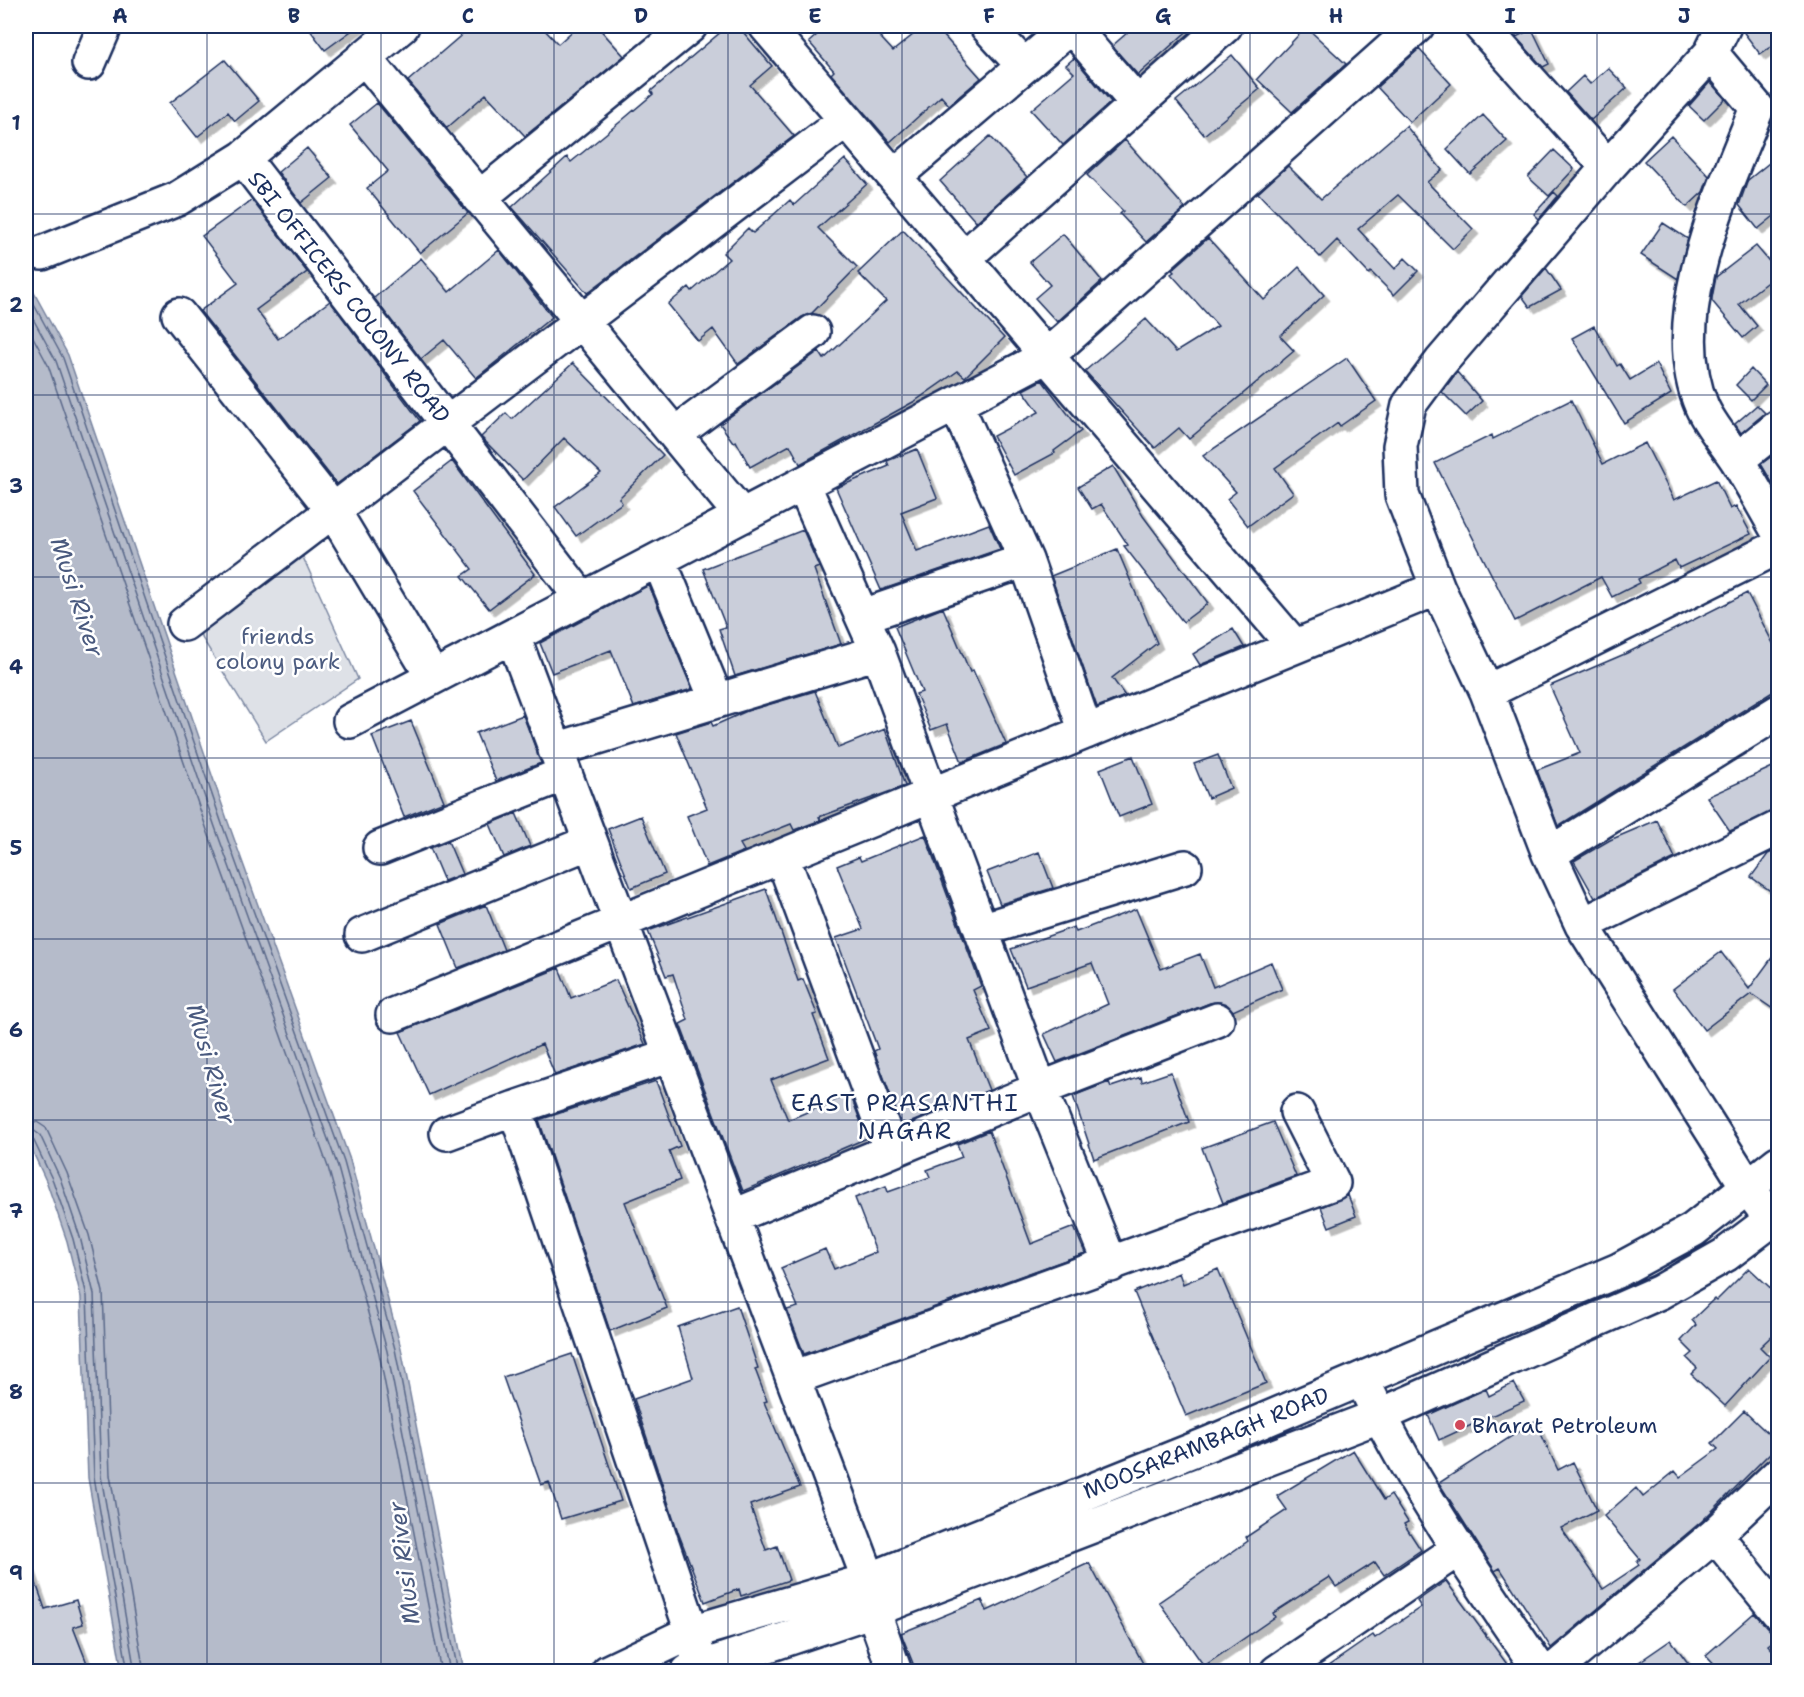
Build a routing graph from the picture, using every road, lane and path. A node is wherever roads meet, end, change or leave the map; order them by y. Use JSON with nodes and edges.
{"nodes":[{"id":1,"x":105,"y":26,"type":"edge"},
{"id":2,"x":402,"y":26,"type":"edge"},
{"id":3,"x":690,"y":26,"type":"edge"},
{"id":4,"x":766,"y":26,"type":"edge"},
{"id":5,"x":987,"y":26,"type":"edge"},
{"id":6,"x":1071,"y":26,"type":"edge"},
{"id":7,"x":1225,"y":26,"type":"edge"},
{"id":8,"x":1417,"y":26,"type":"edge"},
{"id":9,"x":1481,"y":26,"type":"edge"},
{"id":10,"x":1718,"y":39,"type":"edge"},
{"id":11,"x":364,"y":57,"type":"junction"},
{"id":12,"x":89,"y":63,"type":"dead end"},
{"id":13,"x":1023,"y":65,"type":"junction"},
{"id":14,"x":1137,"y":103,"type":"junction"},
{"id":15,"x":846,"y":120,"type":"junction"},
{"id":16,"x":243,"y":158,"type":"junction"},
{"id":17,"x":1608,"y":167,"type":"junction"},
{"id":18,"x":895,"y":176,"type":"junction"},
{"id":19,"x":479,"y":198,"type":"junction"},
{"id":20,"x":42,"y":253,"type":"dead end"},
{"id":21,"x":965,"y":257,"type":"junction"},
{"id":22,"x":179,"y":315,"type":"dead end"},
{"id":23,"x":581,"y":322,"type":"junction"},
{"id":24,"x":813,"y":332,"type":"dead end"},
{"id":25,"x":1047,"y":356,"type":"junction"},
{"id":26,"x":956,"y":404,"type":"junction"},
{"id":27,"x":447,"y":424,"type":"junction"},
{"id":28,"x":1779,"y":427,"type":"edge"},
{"id":29,"x":675,"y":434,"type":"junction"},
{"id":30,"x":1737,"y":460,"type":"junction"},
{"id":31,"x":803,"y":484,"type":"junction"},
{"id":32,"x":333,"y":510,"type":"junction"},
{"id":33,"x":742,"y":516,"type":"junction"},
{"id":34,"x":1779,"y":531,"type":"edge"},
{"id":35,"x":1779,"y":547,"type":"edge"},
{"id":36,"x":658,"y":560,"type":"junction"},
{"id":37,"x":1026,"y":560,"type":"junction"},
{"id":38,"x":1438,"y":588,"type":"junction"},
{"id":39,"x":583,"y":600,"type":"junction"},
{"id":40,"x":862,"y":616,"type":"junction"},
{"id":41,"x":184,"y":624,"type":"dead end"},
{"id":42,"x":513,"y":636,"type":"junction"},
{"id":43,"x":1294,"y":646,"type":"junction"},
{"id":44,"x":878,"y":652,"type":"junction"},
{"id":45,"x":433,"y":677,"type":"junction"},
{"id":46,"x":1487,"y":692,"type":"junction"},
{"id":47,"x":717,"y":701,"type":"junction"},
{"id":48,"x":1779,"y":712,"type":"edge"},
{"id":49,"x":350,"y":721,"type":"dead end"},
{"id":50,"x":1086,"y":732,"type":"junction"},
{"id":51,"x":560,"y":762,"type":"junction"},
{"id":52,"x":931,"y":795,"type":"junction"},
{"id":53,"x":1779,"y":828,"type":"edge"},
{"id":54,"x":590,"y":842,"type":"junction"},
{"id":55,"x":380,"y":848,"type":"dead end"},
{"id":56,"x":1549,"y":854,"type":"junction"},
{"id":57,"x":782,"y":856,"type":"junction"},
{"id":58,"x":1185,"y":867,"type":"dead end"},
{"id":59,"x":621,"y":922,"type":"junction"},
{"id":60,"x":1582,"y":925,"type":"junction"},
{"id":61,"x":981,"y":930,"type":"junction"},
{"id":62,"x":363,"y":935,"type":"dead end"},
{"id":63,"x":393,"y":1015,"type":"dead end"},
{"id":64,"x":1217,"y":1020,"type":"dead end"},
{"id":65,"x":671,"y":1055,"type":"junction"},
{"id":66,"x":1040,"y":1089,"type":"junction"},
{"id":67,"x":515,"y":1108,"type":"junction"},
{"id":68,"x":1297,"y":1112,"type":"dead end"},
{"id":69,"x":447,"y":1133,"type":"dead end"},
{"id":70,"x":891,"y":1150,"type":"junction"},
{"id":71,"x":1779,"y":1163,"type":"edge"},
{"id":72,"x":1749,"y":1189,"type":"junction"},
{"id":73,"x":732,"y":1217,"type":"junction"},
{"id":74,"x":1775,"y":1217,"type":"edge"},
{"id":75,"x":1111,"y":1265,"type":"junction"},
{"id":76,"x":793,"y":1378,"type":"junction"},
{"id":77,"x":1362,"y":1378,"type":"junction"},
{"id":78,"x":1380,"y":1416,"type":"junction"},
{"id":79,"x":1779,"y":1475,"type":"edge"},
{"id":80,"x":1715,"y":1534,"type":"junction"},
{"id":81,"x":1458,"y":1548,"type":"junction"},
{"id":82,"x":871,"y":1595,"type":"junction"},
{"id":83,"x":1779,"y":1612,"type":"edge"},
{"id":84,"x":692,"y":1632,"type":"junction"},
{"id":85,"x":694,"y":1669,"type":"edge"},
{"id":86,"x":608,"y":1671,"type":"edge"},
{"id":87,"x":896,"y":1671,"type":"edge"},
{"id":88,"x":1277,"y":1671,"type":"edge"},
{"id":89,"x":1541,"y":1671,"type":"edge"},
{"id":90,"x":1552,"y":1671,"type":"edge"}],
"edges":[{"from":1,"to":12,"type":"street"},
{"from":2,"to":11,"type":"street","name":"SBI OFFICERS COLONY ROAD"},
{"from":3,"to":19,"type":"street"},
{"from":4,"to":15,"type":"street"},
{"from":5,"to":13,"type":"street"},
{"from":6,"to":13,"type":"street"},
{"from":6,"to":14,"type":"street"},
{"from":7,"to":14,"type":"street"},
{"from":8,"to":25,"type":"street"},
{"from":9,"to":17,"type":"street"},
{"from":10,"to":17,"type":"street"},
{"from":10,"to":30,"type":"street"},
{"from":11,"to":16,"type":"street","name":"SBI OFFICERS COLONY ROAD"},
{"from":11,"to":19,"type":"street"},
{"from":13,"to":18,"type":"street"},
{"from":14,"to":21,"type":"street"},
{"from":15,"to":18,"type":"street"},
{"from":15,"to":23,"type":"street"},
{"from":16,"to":20,"type":"street"},
{"from":16,"to":27,"type":"street","name":"SBI OFFICERS COLONY ROAD"},
{"from":17,"to":38,"type":"street"},
{"from":18,"to":21,"type":"street"},
{"from":19,"to":23,"type":"street"},
{"from":21,"to":25,"type":"street"},
{"from":22,"to":32,"type":"street"},
{"from":23,"to":27,"type":"street"},
{"from":23,"to":29,"type":"street"},
{"from":24,"to":29,"type":"street"},
{"from":25,"to":26,"type":"street"},
{"from":25,"to":43,"type":"street"},
{"from":26,"to":31,"type":"street"},
{"from":26,"to":37,"type":"street"},
{"from":27,"to":32,"type":"street"},
{"from":27,"to":39,"type":"street","name":"SBI OFFICERS COLONY ROAD"},
{"from":28,"to":30,"type":"street"},
{"from":29,"to":33,"type":"street"},
{"from":30,"to":34,"type":"street"},
{"from":31,"to":33,"type":"street"},
{"from":31,"to":40,"type":"street"},
{"from":32,"to":41,"type":"street"},
{"from":32,"to":45,"type":"street"},
{"from":33,"to":36,"type":"street"},
{"from":35,"to":46,"type":"street"},
{"from":36,"to":39,"type":"street"},
{"from":36,"to":47,"type":"street"},
{"from":37,"to":40,"type":"street"},
{"from":37,"to":50,"type":"street"},
{"from":38,"to":43,"type":"street"},
{"from":38,"to":46,"type":"street"},
{"from":39,"to":42,"type":"street"},
{"from":40,"to":44,"type":"street"},
{"from":42,"to":45,"type":"street"},
{"from":42,"to":51,"type":"street"},
{"from":43,"to":50,"type":"street"},
{"from":44,"to":47,"type":"street"},
{"from":44,"to":52,"type":"street"},
{"from":45,"to":49,"type":"street"},
{"from":46,"to":56,"type":"street"},
{"from":47,"to":51,"type":"street"},
{"from":48,"to":56,"type":"street"},
{"from":50,"to":52,"type":"street"},
{"from":51,"to":54,"type":"street"},
{"from":51,"to":55,"type":"street"},
{"from":52,"to":57,"type":"street"},
{"from":52,"to":61,"type":"street"},
{"from":53,"to":60,"type":"street"},
{"from":54,"to":59,"type":"street"},
{"from":54,"to":62,"type":"street"},
{"from":56,"to":60,"type":"street"},
{"from":57,"to":59,"type":"street"},
{"from":57,"to":70,"type":"street"},
{"from":58,"to":61,"type":"street"},
{"from":59,"to":63,"type":"street"},
{"from":59,"to":65,"type":"street"},
{"from":60,"to":72,"type":"street"},
{"from":61,"to":66,"type":"street"},
{"from":64,"to":66,"type":"street"},
{"from":65,"to":67,"type":"street"},
{"from":65,"to":73,"type":"street"},
{"from":66,"to":70,"type":"street"},
{"from":66,"to":75,"type":"street"},
{"from":67,"to":69,"type":"street"},
{"from":67,"to":84,"type":"street"},
{"from":68,"to":75,"type":"street"},
{"from":70,"to":73,"type":"street"},
{"from":71,"to":72,"type":"street","name":"MOOSARAMBAGH ROAD"},
{"from":72,"to":74,"type":"street"},
{"from":72,"to":77,"type":"street","name":"MOOSARAMBAGH ROAD"},
{"from":73,"to":76,"type":"street"},
{"from":74,"to":78,"type":"street","name":"MOOSARAMBAGH ROAD"},
{"from":75,"to":76,"type":"street"},
{"from":76,"to":82,"type":"street"},
{"from":77,"to":78,"type":"street"},
{"from":77,"to":82,"type":"street","name":"MOOSARAMBAGH ROAD"},
{"from":78,"to":81,"type":"street"},
{"from":78,"to":82,"type":"street","name":"MOOSARAMBAGH ROAD"},
{"from":79,"to":80,"type":"street"},
{"from":80,"to":83,"type":"street"},
{"from":80,"to":90,"type":"street"},
{"from":81,"to":88,"type":"street"},
{"from":81,"to":89,"type":"street"},
{"from":82,"to":84,"type":"street","name":"MOOSARAMBAGH ROAD"},
{"from":82,"to":85,"type":"street","name":"MOOSARAMBAGH ROAD"},
{"from":82,"to":87,"type":"street"},
{"from":84,"to":85,"type":"street"},
{"from":84,"to":86,"type":"street","name":"MOOSARAMBAGH ROAD"}]}
